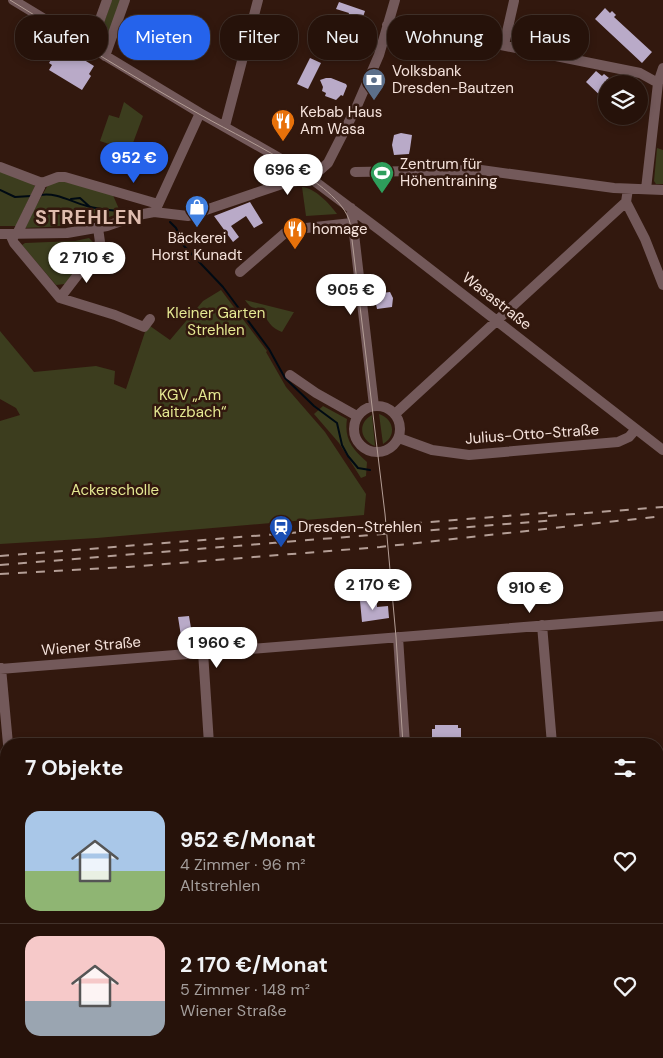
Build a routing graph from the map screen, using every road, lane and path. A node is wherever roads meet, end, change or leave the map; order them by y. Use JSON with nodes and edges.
{"nodes":[{"id":1,"x":14,"y":0,"type":"edge"},
{"id":2,"x":107,"y":0,"type":"edge"},
{"id":3,"x":125,"y":0,"type":"edge"},
{"id":4,"x":258,"y":0,"type":"edge"},
{"id":5,"x":395,"y":0,"type":"edge"},
{"id":6,"x":514,"y":1,"type":"edge"},
{"id":7,"x":38,"y":15,"type":"edge"},
{"id":8,"x":102,"y":15,"type":"edge"},
{"id":9,"x":390,"y":15,"type":"edge"},
{"id":10,"x":387,"y":26,"type":"edge"},
{"id":11,"x":504,"y":45,"type":"joint"},
{"id":12,"x":108,"y":48,"type":"edge"},
{"id":13,"x":108,"y":58,"type":"edge"},
{"id":14,"x":663,"y":68,"type":"edge"},
{"id":15,"x":658,"y":83,"type":"junction"},
{"id":16,"x":200,"y":113,"type":"junction"},
{"id":17,"x":225,"y":126,"type":"junction"},
{"id":18,"x":0,"y":167,"type":"edge"},
{"id":19,"x":355,"y":172,"type":"dead end"},
{"id":20,"x":311,"y":178,"type":"junction"},
{"id":21,"x":628,"y":189,"type":"junction"},
{"id":22,"x":646,"y":189,"type":"junction"},
{"id":23,"x":663,"y":190,"type":"edge"},
{"id":24,"x":39,"y":191,"type":"junction"},
{"id":25,"x":626,"y":202,"type":"junction"},
{"id":26,"x":154,"y":206,"type":"junction"},
{"id":27,"x":351,"y":208,"type":"junction"},
{"id":28,"x":352,"y":223,"type":"junction"},
{"id":29,"x":98,"y":228,"type":"junction"},
{"id":30,"x":9,"y":234,"type":"edge"},
{"id":31,"x":240,"y":272,"type":"dead end"},
{"id":32,"x":663,"y":285,"type":"edge"},
{"id":33,"x":60,"y":298,"type":"junction"},
{"id":34,"x":150,"y":319,"type":"dead end"},
{"id":35,"x":496,"y":320,"type":"junction"},
{"id":36,"x":290,"y":375,"type":"dead end"},
{"id":37,"x":374,"y":406,"type":"junction"},
{"id":38,"x":395,"y":414,"type":"junction"},
{"id":39,"x":357,"y":416,"type":"junction"},
{"id":40,"x":636,"y":429,"type":"junction"},
{"id":41,"x":399,"y":438,"type":"junction"},
{"id":42,"x":663,"y":450,"type":"edge"},
{"id":43,"x":663,"y":616,"type":"edge"},
{"id":44,"x":542,"y":625,"type":"junction"},
{"id":45,"x":398,"y":637,"type":"junction"},
{"id":46,"x":203,"y":652,"type":"junction"},
{"id":47,"x":1,"y":669,"type":"edge"},
{"id":48,"x":7,"y":738,"type":"edge"},
{"id":49,"x":209,"y":738,"type":"edge"},
{"id":50,"x":405,"y":738,"type":"edge"},
{"id":51,"x":551,"y":738,"type":"edge"}],
"edges":[{"from":1,"to":7,"type":"street","name":"Wasastraße"},
{"from":2,"to":8,"type":"street"},
{"from":3,"to":12,"type":"street"},
{"from":4,"to":17,"type":"street"},
{"from":5,"to":9,"type":"street"},
{"from":6,"to":11,"type":"street"},
{"from":10,"to":20,"type":"street"},
{"from":11,"to":15,"type":"street"},
{"from":13,"to":16,"type":"street","name":"Wasastraße"},
{"from":14,"to":15,"type":"street"},
{"from":15,"to":22,"type":"street"},
{"from":16,"to":17,"type":"street","name":"Wasastraße"},
{"from":16,"to":26,"type":"street"},
{"from":17,"to":20,"type":"street","name":"Wasastraße"},
{"from":18,"to":24,"type":"street"},
{"from":19,"to":21,"type":"street"},
{"from":20,"to":26,"type":"street"},
{"from":20,"to":27,"type":"street","name":"Wasastraße"},
{"from":21,"to":22,"type":"street"},
{"from":21,"to":25,"type":"street"},
{"from":22,"to":23,"type":"street"},
{"from":24,"to":26,"type":"street"},
{"from":24,"to":30,"type":"street"},
{"from":25,"to":32,"type":"street"},
{"from":25,"to":35,"type":"street"},
{"from":26,"to":29,"type":"street"},
{"from":27,"to":28,"type":"street"},
{"from":27,"to":35,"type":"street","name":"Wasastraße"},
{"from":28,"to":31,"type":"street"},
{"from":28,"to":37,"type":"street"},
{"from":29,"to":30,"type":"street"},
{"from":29,"to":33,"type":"street"},
{"from":30,"to":33,"type":"street"},
{"from":33,"to":34,"type":"street"},
{"from":35,"to":38,"type":"street"},
{"from":35,"to":40,"type":"street","name":"Wasastraße"},
{"from":36,"to":39,"type":"street"},
{"from":37,"to":38,"type":"street"},
{"from":37,"to":39,"type":"street"},
{"from":38,"to":41,"type":"street"},
{"from":39,"to":41,"type":"street"},
{"from":40,"to":41,"type":"street","name":"Julius-Otto-Straße"},
{"from":40,"to":42,"type":"street","name":"Wasastraße"},
{"from":43,"to":44,"type":"street","name":"Wiener Straße"},
{"from":44,"to":45,"type":"street","name":"Wiener Straße"},
{"from":44,"to":51,"type":"street"},
{"from":45,"to":46,"type":"street","name":"Wiener Straße"},
{"from":45,"to":50,"type":"street"},
{"from":46,"to":47,"type":"street","name":"Wiener Straße"},
{"from":46,"to":49,"type":"street"},
{"from":47,"to":48,"type":"street"}]}
